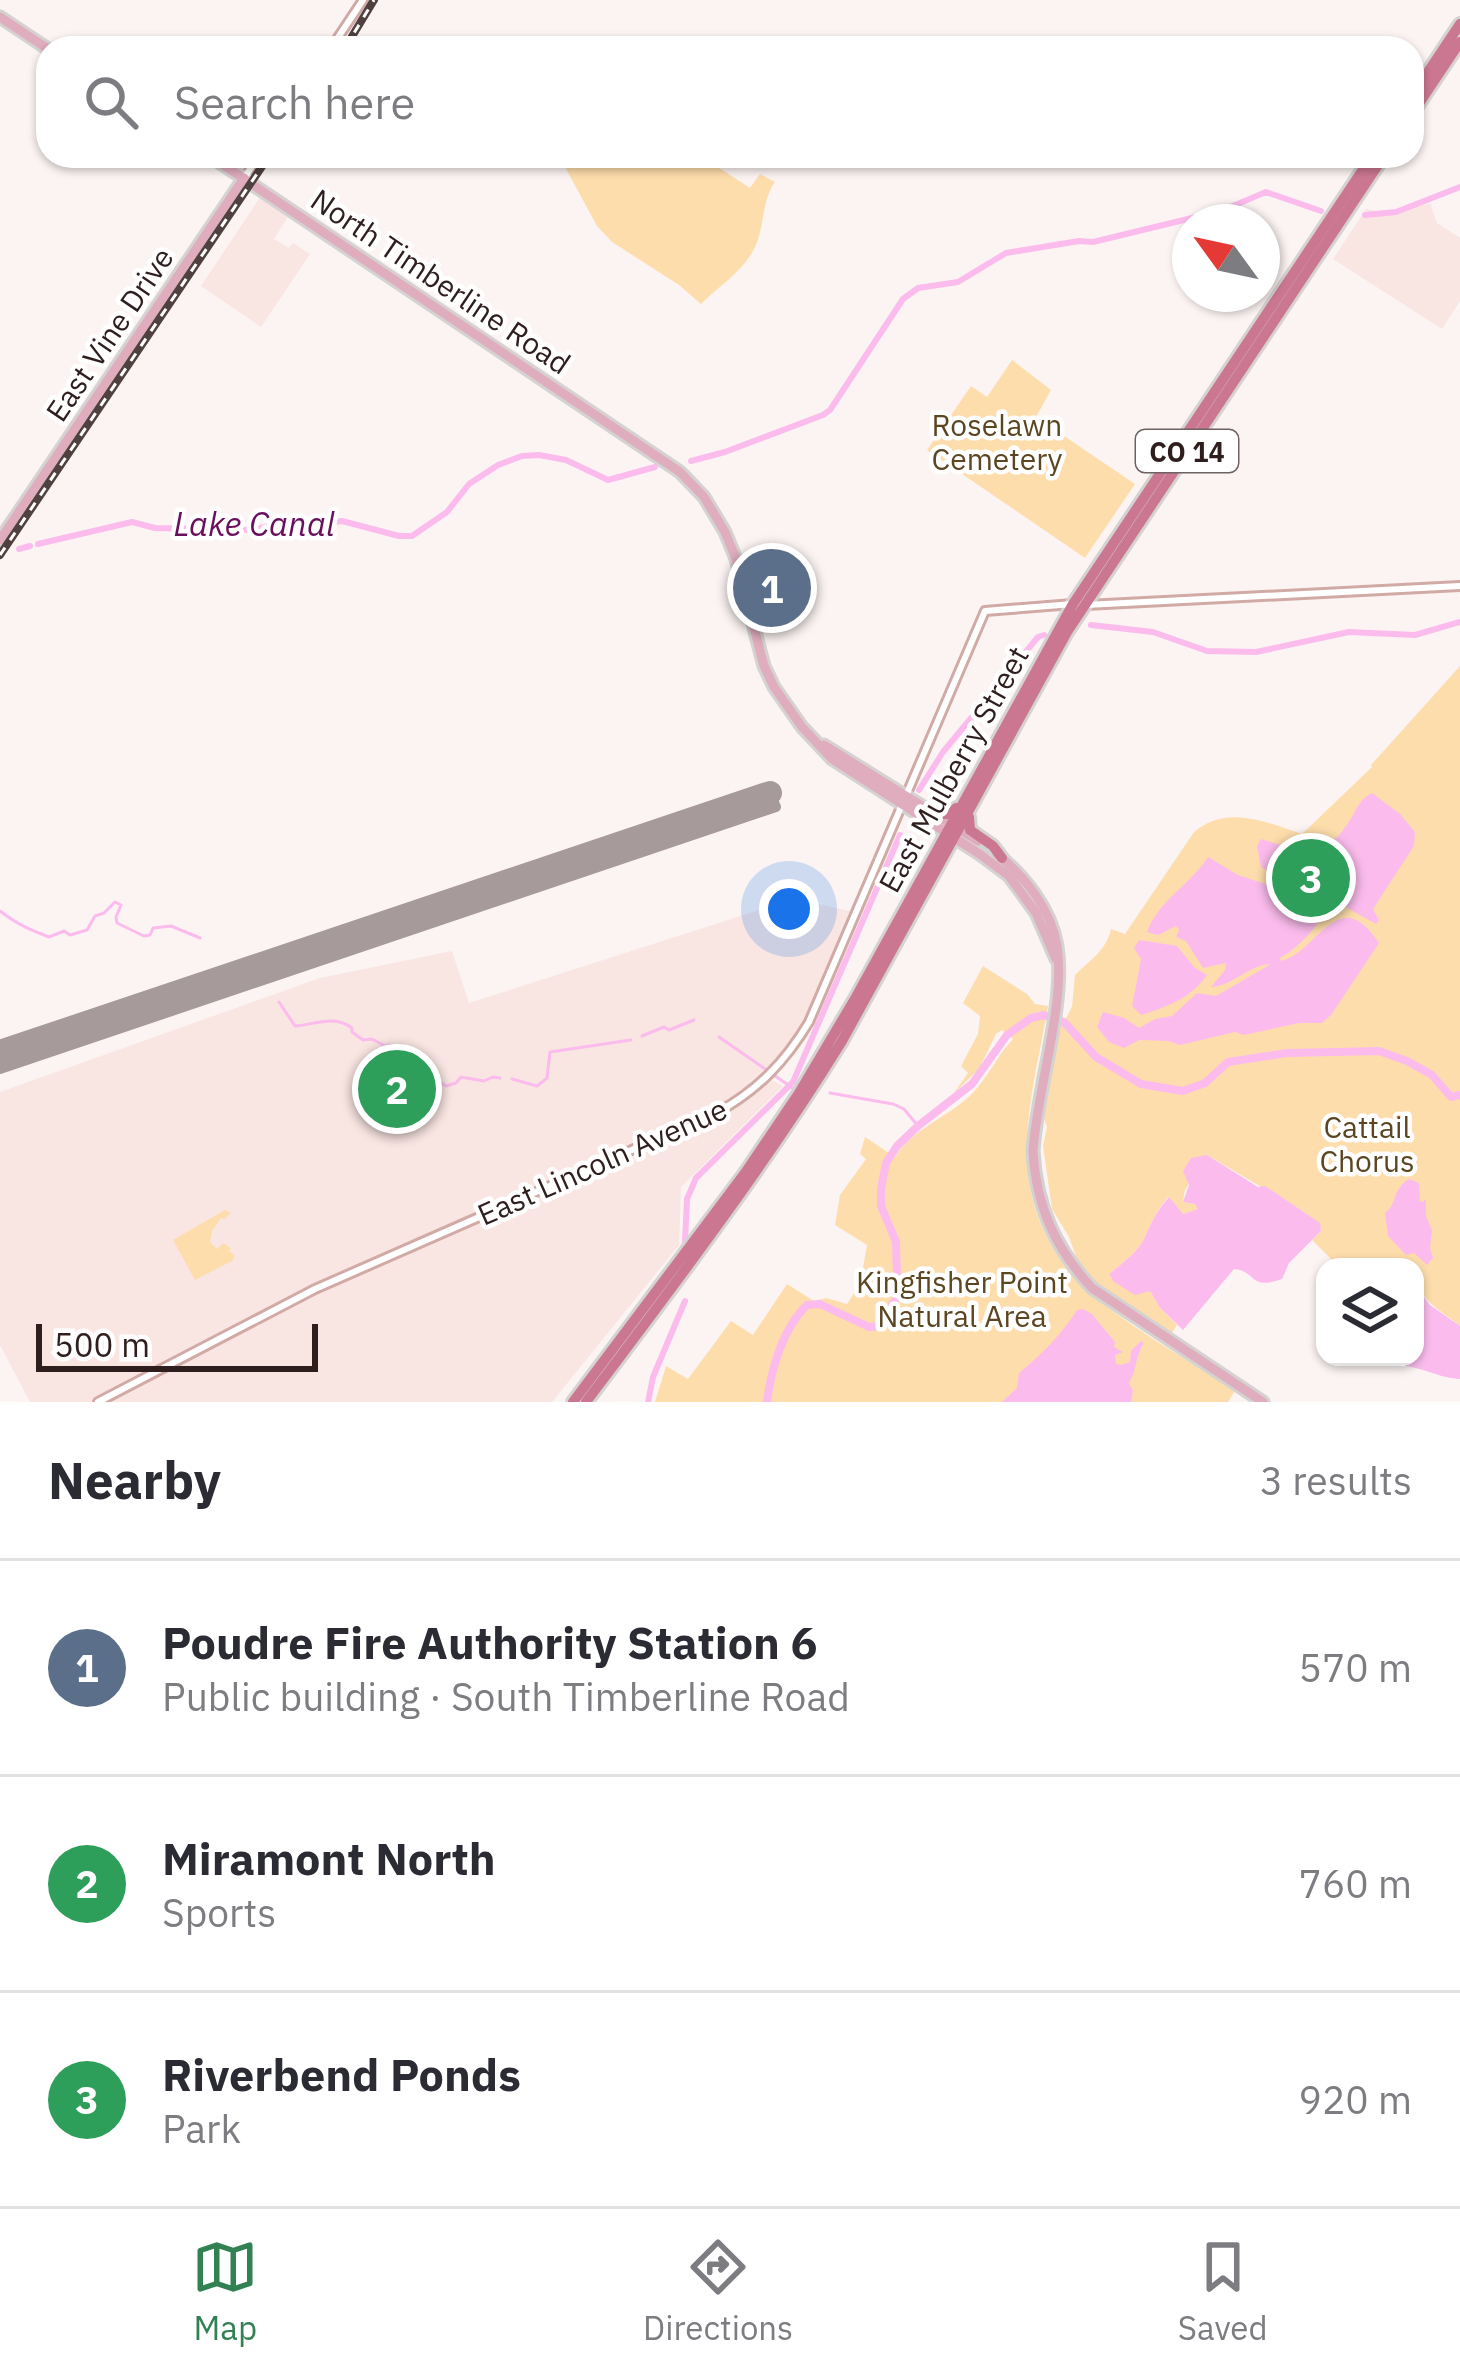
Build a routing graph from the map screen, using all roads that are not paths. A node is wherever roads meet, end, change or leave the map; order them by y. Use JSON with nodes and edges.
{"nodes":[{"id":1,"x":363,"y":0,"type":"edge"},
{"id":2,"x":0,"y":16,"type":"edge"},
{"id":3,"x":1460,"y":25,"type":"edge"},
{"id":4,"x":339,"y":36,"type":"edge"},
{"id":5,"x":36,"y":41,"type":"edge"},
{"id":6,"x":1453,"y":43,"type":"edge"},
{"id":7,"x":1424,"y":73,"type":"edge"},
{"id":8,"x":1424,"y":80,"type":"edge"},
{"id":9,"x":1424,"y":93,"type":"edge"},
{"id":10,"x":229,"y":168,"type":"edge"},
{"id":11,"x":251,"y":168,"type":"edge"},
{"id":12,"x":1364,"y":168,"type":"edge"},
{"id":13,"x":1376,"y":168,"type":"edge"},
{"id":14,"x":244,"y":178,"type":"junction"},
{"id":15,"x":0,"y":540,"type":"edge"},
{"id":16,"x":1460,"y":586,"type":"edge"},
{"id":17,"x":1063,"y":592,"type":"dead end"},
{"id":18,"x":1078,"y":604,"type":"junction"},
{"id":19,"x":1050,"y":608,"type":"junction"},
{"id":20,"x":1047,"y":649,"type":"junction"},
{"id":21,"x":1000,"y":733,"type":"junction"},
{"id":22,"x":1001,"y":750,"type":"junction"},
{"id":23,"x":904,"y":800,"type":"junction"},
{"id":24,"x":934,"y":819,"type":"junction"},
{"id":25,"x":952,"y":831,"type":"junction"},
{"id":26,"x":968,"y":846,"type":"junction"},
{"id":27,"x":1002,"y":858,"type":"junction"},
{"id":28,"x":905,"y":907,"type":"junction"},
{"id":29,"x":904,"y":928,"type":"junction"},
{"id":30,"x":1056,"y":959,"type":"junction"},
{"id":31,"x":717,"y":1227,"type":"junction"},
{"id":32,"x":633,"y":1322,"type":"junction"},
{"id":33,"x":606,"y":1376,"type":"junction"},
{"id":34,"x":98,"y":1402,"type":"edge"},
{"id":35,"x":573,"y":1402,"type":"edge"},
{"id":36,"x":586,"y":1402,"type":"edge"},
{"id":37,"x":1263,"y":1402,"type":"edge"}],
"edges":[{"from":1,"to":4,"type":"street"},
{"from":2,"to":5,"type":"main road"},
{"from":3,"to":6,"type":"highway"},
{"from":6,"to":7,"type":"highway"},
{"from":6,"to":8,"type":"highway"},
{"from":6,"to":9,"type":"highway"},
{"from":10,"to":14,"type":"main road","name":"North Timberline Road"},
{"from":11,"to":14,"type":"street","name":"East Vine Drive"},
{"from":12,"to":18,"type":"highway","name":"East Mulberry Street","number":"CO 14"},
{"from":13,"to":18,"type":"highway","name":"East Mulberry Street","number":"CO 14"},
{"from":14,"to":15,"type":"main road","name":"East Vine Drive"},
{"from":14,"to":23,"type":"main road","name":"North Timberline Road"},
{"from":16,"to":18,"type":"street"},
{"from":17,"to":18,"type":"highway"},
{"from":18,"to":19,"type":"street"},
{"from":18,"to":20,"type":"highway","name":"East Mulberry Street","number":"CO 14"},
{"from":18,"to":22,"type":"highway","name":"East Mulberry Street","number":"CO 14"},
{"from":19,"to":20,"type":"highway"},
{"from":19,"to":23,"type":"street","name":"East Lincoln Avenue"},
{"from":20,"to":21,"type":"highway","name":"East Mulberry Street","number":"CO 14"},
{"from":21,"to":24,"type":"highway"},
{"from":21,"to":25,"type":"highway","name":"East Mulberry Street","number":"CO 14"},
{"from":22,"to":25,"type":"highway","name":"East Mulberry Street","number":"CO 14"},
{"from":22,"to":27,"type":"highway"},
{"from":23,"to":24,"type":"main road","name":"North Timberline Road"},
{"from":23,"to":34,"type":"street","name":"East Lincoln Avenue"},
{"from":24,"to":25,"type":"main road","name":"North Timberline Road"},
{"from":24,"to":28,"type":"highway"},
{"from":25,"to":26,"type":"main road"},
{"from":25,"to":27,"type":"main road"},
{"from":25,"to":28,"type":"highway","name":"East Mulberry Street","number":"CO 14"},
{"from":25,"to":29,"type":"highway","name":"East Mulberry Street","number":"CO 14"},
{"from":26,"to":29,"type":"highway"},
{"from":26,"to":30,"type":"main road"},
{"from":27,"to":30,"type":"main road"},
{"from":28,"to":32,"type":"highway","name":"East Mulberry Street","number":"CO 14"},
{"from":29,"to":31,"type":"highway","name":"East Mulberry Street","number":"CO 14"},
{"from":30,"to":37,"type":"main road"},
{"from":31,"to":32,"type":"highway"},
{"from":31,"to":33,"type":"highway","name":"East Mulberry Street","number":"CO 14"},
{"from":32,"to":33,"type":"highway"},
{"from":32,"to":35,"type":"highway","name":"East Mulberry Street","number":"CO 14"},
{"from":33,"to":36,"type":"highway","name":"East Mulberry Street","number":"CO 14"}]}
